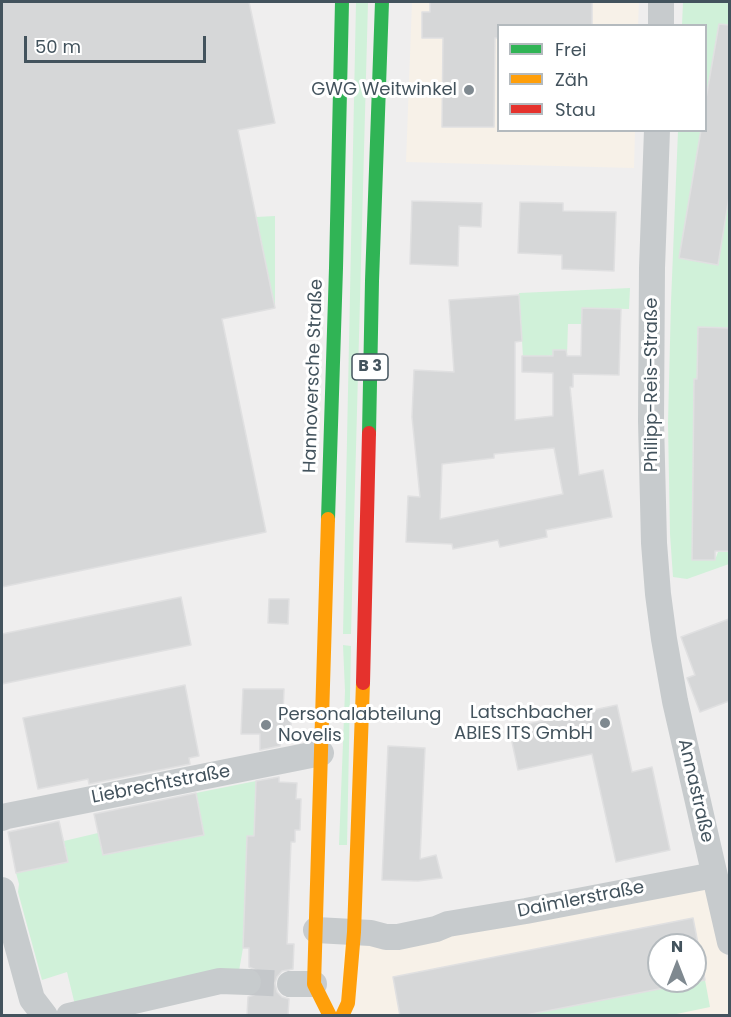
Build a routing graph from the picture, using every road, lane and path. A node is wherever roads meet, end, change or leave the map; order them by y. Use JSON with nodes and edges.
{"nodes":[{"id":1,"x":342,"y":2,"type":"edge"},
{"id":2,"x":382,"y":2,"type":"edge"},
{"id":3,"x":661,"y":2,"type":"edge"},
{"id":4,"x":661,"y":24,"type":"edge"},
{"id":5,"x":657,"y":132,"type":"edge"},
{"id":6,"x":664,"y":639,"type":"joint"},
{"id":7,"x":321,"y":753,"type":"junction"},
{"id":8,"x":2,"y":818,"type":"edge"},
{"id":9,"x":714,"y":875,"type":"junction"},
{"id":10,"x":2,"y":890,"type":"edge"},
{"id":11,"x":316,"y":930,"type":"junction"},
{"id":12,"x":362,"y":933,"type":"junction"},
{"id":13,"x":729,"y":942,"type":"edge"},
{"id":14,"x":248,"y":982,"type":"tunnel mouth"},
{"id":15,"x":45,"y":1016,"type":"edge"},
{"id":16,"x":69,"y":1016,"type":"edge"},
{"id":17,"x":330,"y":1016,"type":"edge"},
{"id":18,"x":342,"y":1016,"type":"edge"}],
"edges":[{"from":1,"to":7,"type":"main road","name":"Hannoversche Straße","number":"B 3"},
{"from":2,"to":12,"type":"main road","number":"B 3"},
{"from":3,"to":4,"type":"street"},
{"from":5,"to":6,"type":"street","name":"Philipp-Reis-Straße"},
{"from":6,"to":9,"type":"street","name":"Annastraße"},
{"from":7,"to":8,"type":"street","name":"Liebrechtstraße"},
{"from":7,"to":11,"type":"main road","number":"B 3"},
{"from":9,"to":12,"type":"street","name":"Daimlerstraße"},
{"from":9,"to":13,"type":"street","name":"Annastraße"},
{"from":10,"to":15,"type":"street"},
{"from":11,"to":12,"type":"street","name":"Daimlerstraße"},
{"from":11,"to":17,"type":"main road","number":"B 3"},
{"from":12,"to":18,"type":"main road","number":"B 3"},
{"from":14,"to":16,"type":"street"}]}
